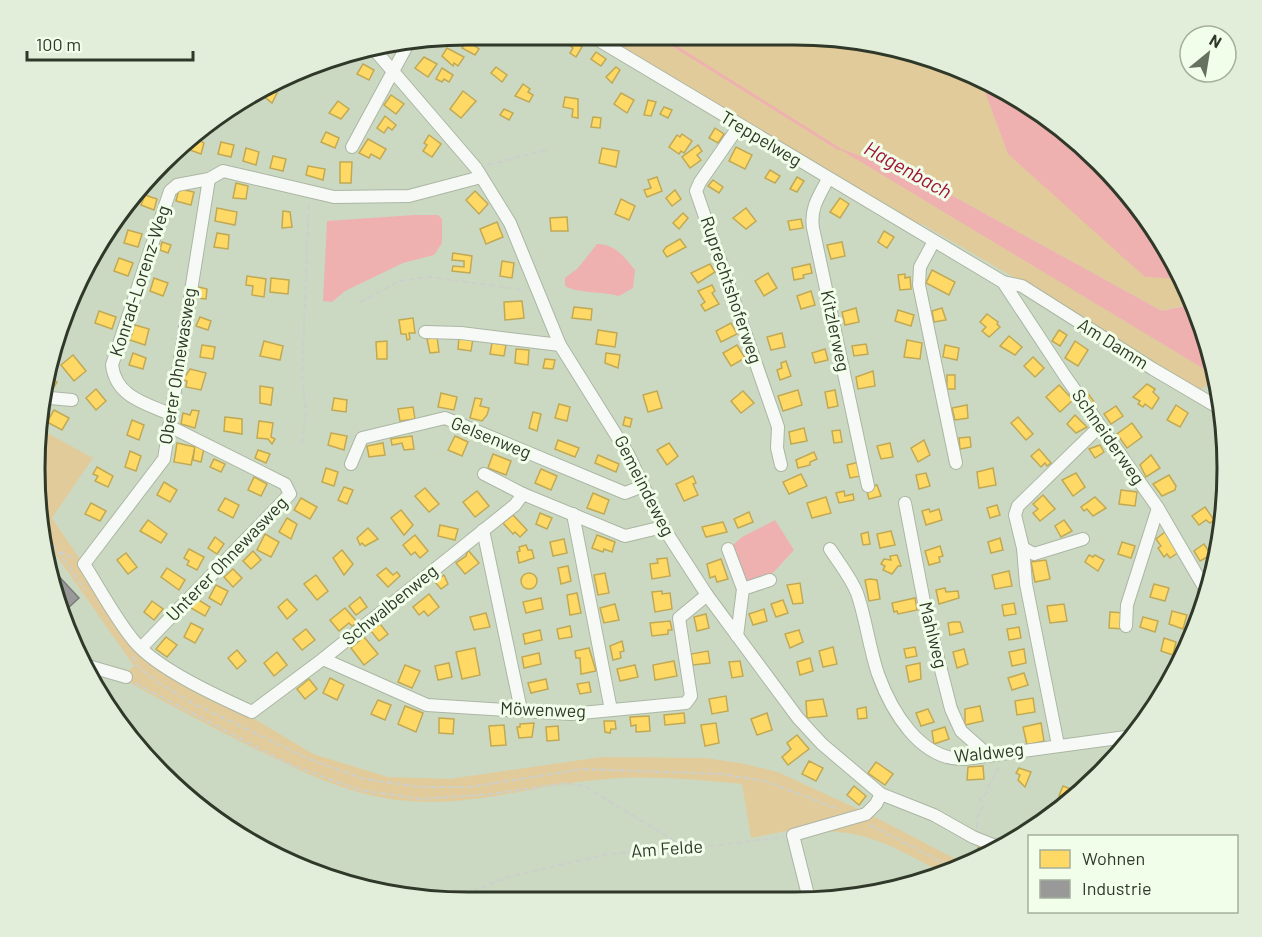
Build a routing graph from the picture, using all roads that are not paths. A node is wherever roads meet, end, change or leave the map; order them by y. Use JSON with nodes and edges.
{"nodes":[{"id":1,"x":606,"y":45,"type":"edge"},
{"id":2,"x":404,"y":50,"type":"edge"},
{"id":3,"x":378,"y":55,"type":"edge"},
{"id":4,"x":392,"y":73,"type":"junction"},
{"id":5,"x":739,"y":126,"type":"junction"},
{"id":6,"x":352,"y":147,"type":"dead end"},
{"id":7,"x":479,"y":173,"type":"junction"},
{"id":8,"x":209,"y":179,"type":"junction"},
{"id":9,"x":828,"y":179,"type":"junction"},
{"id":10,"x":934,"y":241,"type":"junction"},
{"id":11,"x":1003,"y":282,"type":"junction"},
{"id":12,"x":425,"y":332,"type":"dead end"},
{"id":13,"x":560,"y":345,"type":"junction"},
{"id":14,"x":51,"y":398,"type":"edge"},
{"id":15,"x":72,"y":400,"type":"dead end"},
{"id":16,"x":1212,"y":403,"type":"edge"},
{"id":17,"x":170,"y":420,"type":"junction"},
{"id":18,"x":1100,"y":426,"type":"junction"},
{"id":19,"x":956,"y":463,"type":"dead end"},
{"id":20,"x":351,"y":464,"type":"dead end"},
{"id":21,"x":781,"y":465,"type":"dead end"},
{"id":22,"x":484,"y":474,"type":"dead end"},
{"id":23,"x":643,"y":486,"type":"junction"},
{"id":24,"x":868,"y":486,"type":"dead end"},
{"id":25,"x":523,"y":494,"type":"junction"},
{"id":26,"x":905,"y":503,"type":"dead end"},
{"id":27,"x":1158,"y":508,"type":"junction"},
{"id":28,"x":573,"y":514,"type":"junction"},
{"id":29,"x":663,"y":527,"type":"junction"},
{"id":30,"x":483,"y":530,"type":"junction"},
{"id":31,"x":1083,"y":539,"type":"dead end"},
{"id":32,"x":1023,"y":548,"type":"junction"},
{"id":33,"x":728,"y":549,"type":"dead end"},
{"id":34,"x":830,"y":549,"type":"dead end"},
{"id":35,"x":770,"y":580,"type":"dead end"},
{"id":36,"x":1202,"y":583,"type":"edge"},
{"id":37,"x":743,"y":589,"type":"junction"},
{"id":38,"x":707,"y":595,"type":"junction"},
{"id":39,"x":1125,"y":626,"type":"dead end"},
{"id":40,"x":737,"y":636,"type":"junction"},
{"id":41,"x":141,"y":648,"type":"junction"},
{"id":42,"x":323,"y":659,"type":"junction"},
{"id":43,"x":96,"y":668,"type":"edge"},
{"id":44,"x":126,"y":678,"type":"road end"},
{"id":45,"x":521,"y":710,"type":"junction"},
{"id":46,"x":611,"y":710,"type":"junction"},
{"id":47,"x":1120,"y":738,"type":"edge"},
{"id":48,"x":1058,"y":745,"type":"junction"},
{"id":49,"x":987,"y":754,"type":"junction"},
{"id":50,"x":881,"y":794,"type":"junction"},
{"id":51,"x":989,"y":844,"type":"edge"},
{"id":52,"x":807,"y":892,"type":"edge"}],
"edges":[{"from":1,"to":5,"type":"street","name":"Treppelweg"},
{"from":2,"to":4,"type":"street"},
{"from":3,"to":4,"type":"street","name":"Gemeindeweg"},
{"from":4,"to":6,"type":"street"},
{"from":4,"to":7,"type":"street","name":"Gemeindeweg"},
{"from":5,"to":9,"type":"street","name":"Treppelweg"},
{"from":5,"to":21,"type":"street","name":"Ruprechtshoferweg"},
{"from":7,"to":8,"type":"street","name":"Konrad-Lorenz-Weg"},
{"from":7,"to":13,"type":"street","name":"Gemeindeweg"},
{"from":8,"to":17,"type":"street","name":"Oberer Ohnewasweg"},
{"from":8,"to":17,"type":"street","name":"Konrad-Lorenz-Weg"},
{"from":9,"to":10,"type":"street","name":"Treppelweg"},
{"from":9,"to":24,"type":"street","name":"Kitzlerweg"},
{"from":10,"to":11,"type":"street","name":"Treppelweg"},
{"from":10,"to":19,"type":"street"},
{"from":11,"to":16,"type":"street","name":"Am Damm"},
{"from":11,"to":18,"type":"street","name":"Schneiderweg"},
{"from":12,"to":13,"type":"street"},
{"from":13,"to":23,"type":"street","name":"Gemeindeweg"},
{"from":14,"to":15,"type":"street"},
{"from":17,"to":41,"type":"street","name":"Oberer Ohnewasweg"},
{"from":17,"to":41,"type":"street","name":"Unterer Ohnewasweg"},
{"from":18,"to":27,"type":"street","name":"Schneiderweg"},
{"from":18,"to":32,"type":"street"},
{"from":20,"to":23,"type":"street","name":"Gelsenweg"},
{"from":22,"to":25,"type":"street"},
{"from":23,"to":29,"type":"street","name":"Gemeindeweg"},
{"from":25,"to":28,"type":"street"},
{"from":25,"to":30,"type":"street","name":"Schwalbenweg"},
{"from":26,"to":49,"type":"street","name":"Mahlweg"},
{"from":27,"to":36,"type":"street","name":"Schneiderweg"},
{"from":27,"to":39,"type":"street"},
{"from":28,"to":29,"type":"street"},
{"from":28,"to":46,"type":"street"},
{"from":29,"to":38,"type":"street","name":"Gemeindeweg"},
{"from":30,"to":42,"type":"street","name":"Schwalbenweg"},
{"from":30,"to":45,"type":"street"},
{"from":31,"to":32,"type":"street"},
{"from":32,"to":48,"type":"street"},
{"from":33,"to":37,"type":"street"},
{"from":34,"to":49,"type":"street","name":"Waldweg"},
{"from":35,"to":37,"type":"street"},
{"from":37,"to":40,"type":"street"},
{"from":38,"to":40,"type":"street","name":"Gemeindeweg"},
{"from":38,"to":46,"type":"street","name":"Möwenweg"},
{"from":40,"to":50,"type":"street","name":"Gemeindeweg"},
{"from":41,"to":42,"type":"street","name":"Schwalbenweg"},
{"from":42,"to":45,"type":"street","name":"Möwenweg"},
{"from":43,"to":44,"type":"street"},
{"from":45,"to":46,"type":"street","name":"Möwenweg"},
{"from":47,"to":48,"type":"street","name":"Waldweg"},
{"from":48,"to":49,"type":"street","name":"Waldweg"},
{"from":50,"to":51,"type":"street","name":"Gemeindeweg"},
{"from":50,"to":52,"type":"street"}]}
